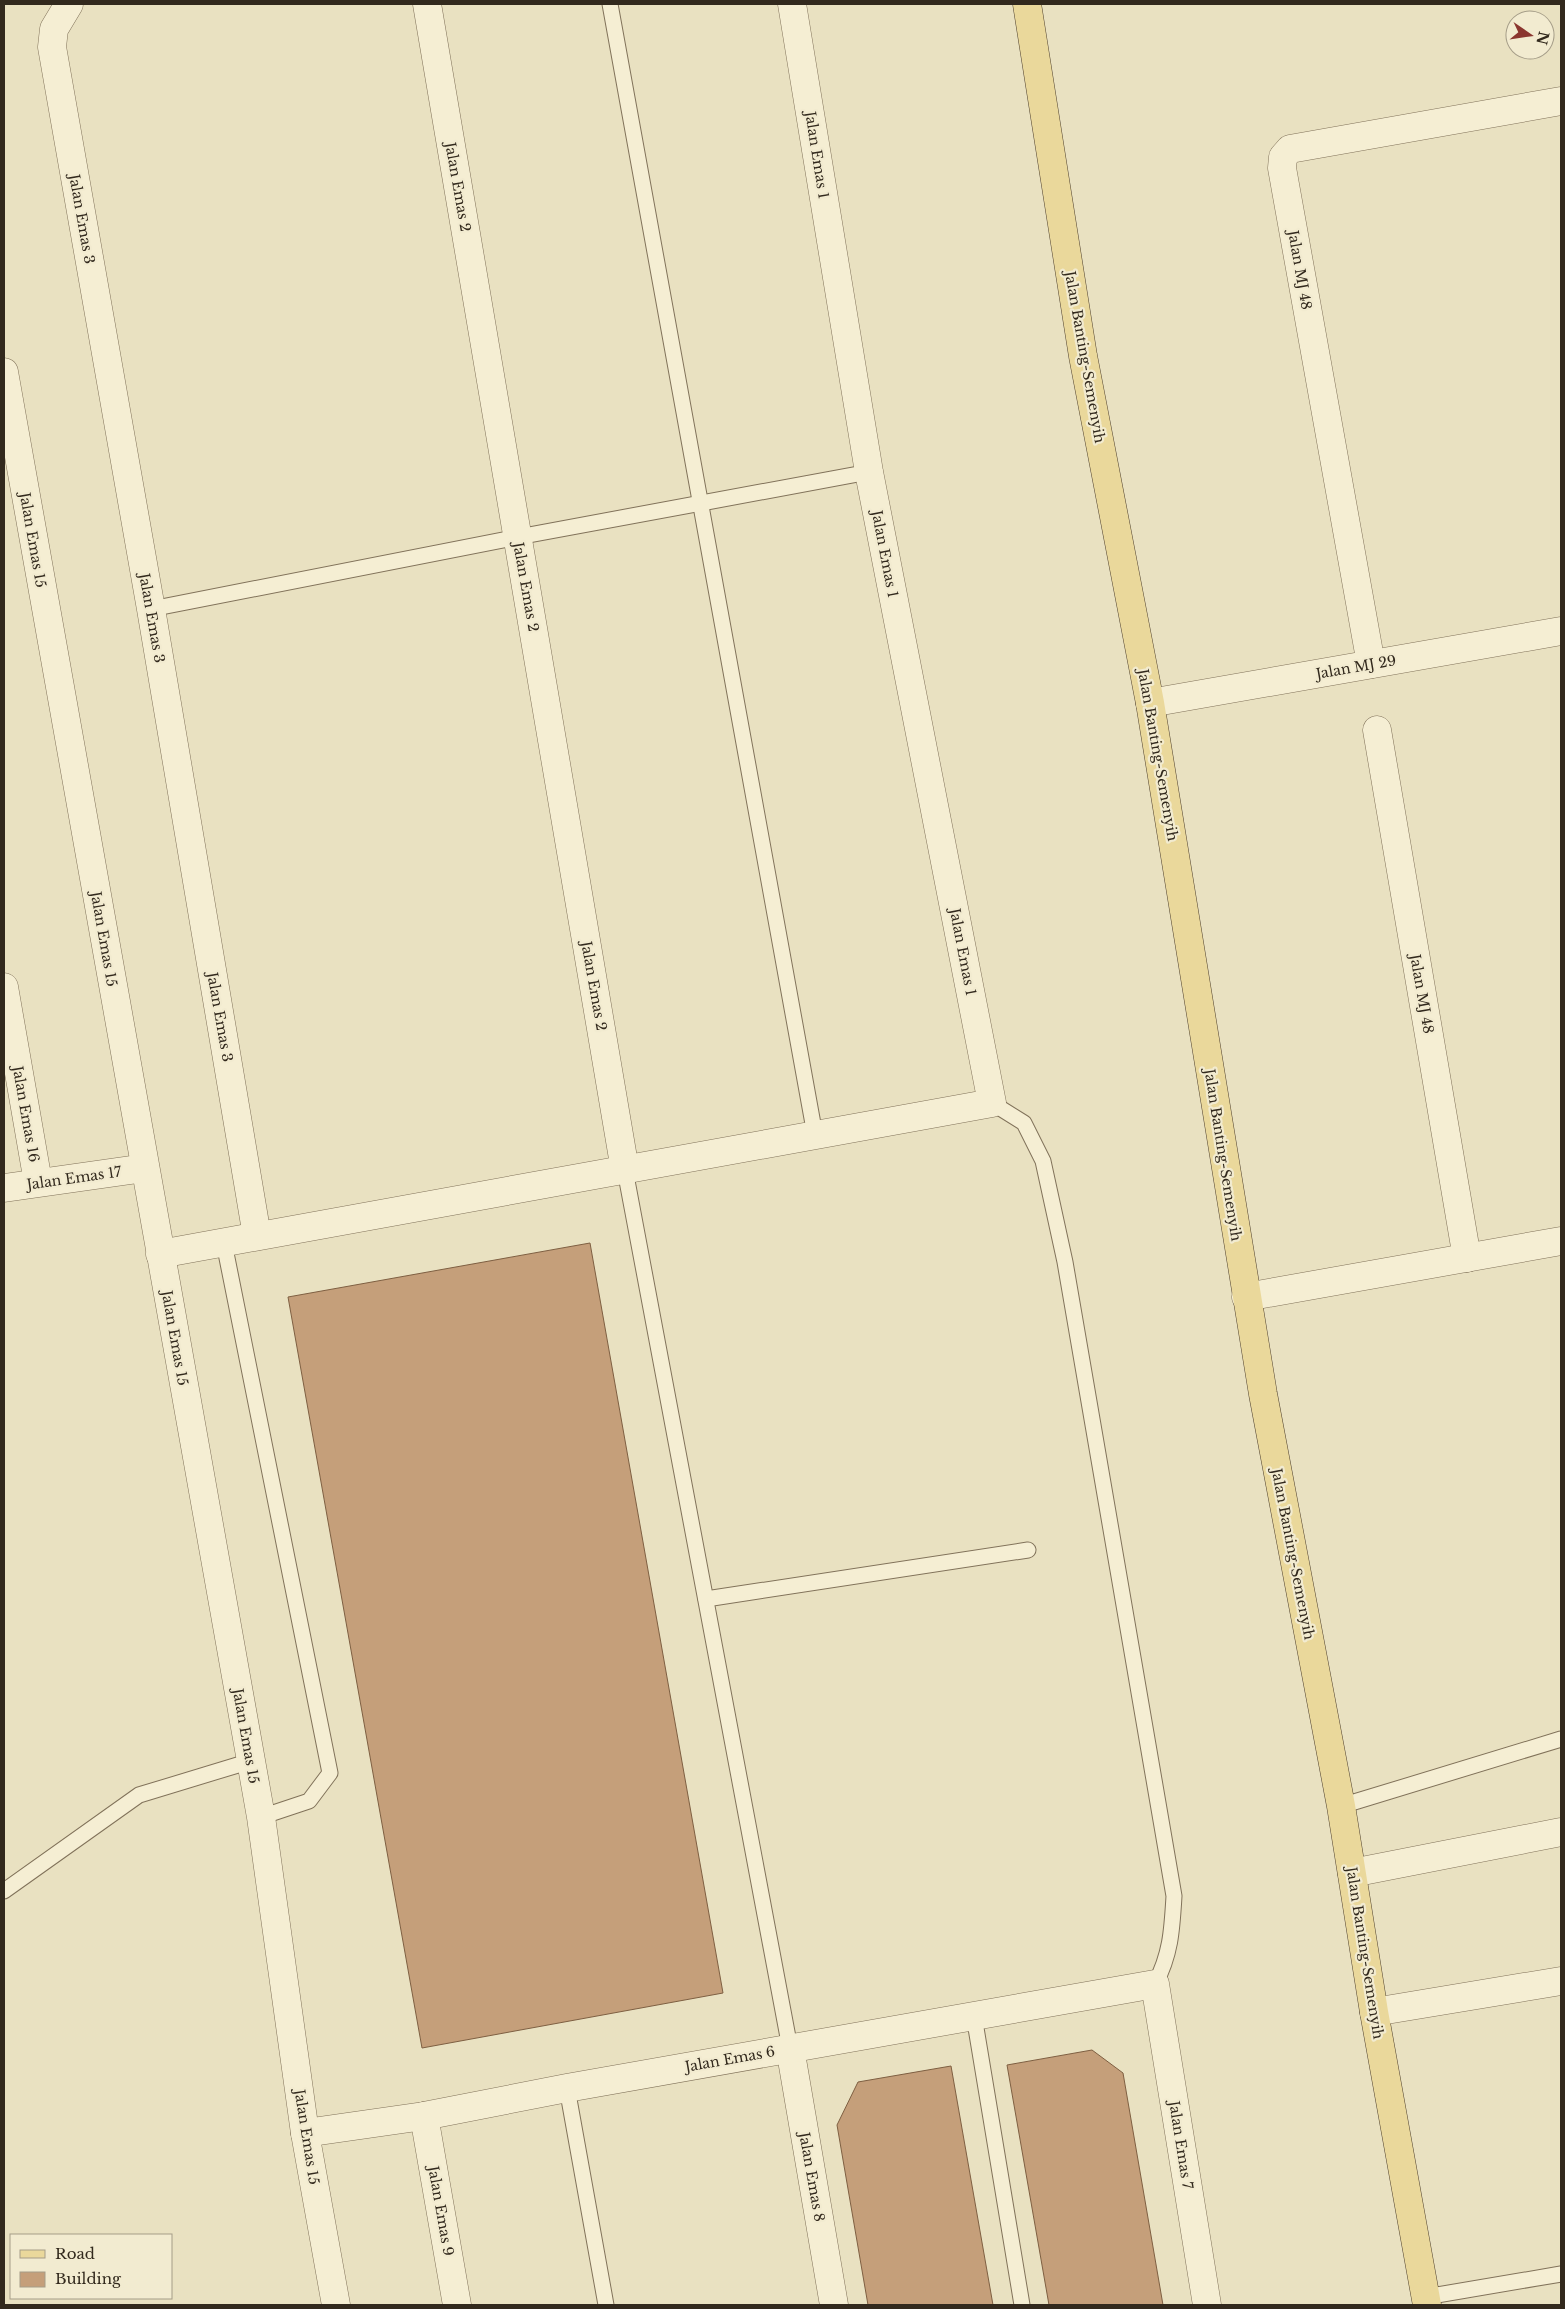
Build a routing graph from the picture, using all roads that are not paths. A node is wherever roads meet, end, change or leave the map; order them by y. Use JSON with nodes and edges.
{"nodes":[{"id":1,"x":69,"y":4,"type":"edge"},
{"id":2,"x":427,"y":4,"type":"edge"},
{"id":3,"x":610,"y":4,"type":"edge"},
{"id":4,"x":792,"y":4,"type":"edge"},
{"id":5,"x":1027,"y":4,"type":"edge"},
{"id":6,"x":1561,"y":101,"type":"edge"},
{"id":7,"x":4,"y":372,"type":"edge"},
{"id":8,"x":870,"y":472,"type":"junction"},
{"id":9,"x":702,"y":503,"type":"junction"},
{"id":10,"x":518,"y":537,"type":"junction"},
{"id":11,"x":151,"y":609,"type":"junction"},
{"id":12,"x":1561,"y":631,"type":"edge"},
{"id":13,"x":1371,"y":664,"type":"junction"},
{"id":14,"x":1150,"y":703,"type":"junction"},
{"id":15,"x":1377,"y":730,"type":"dead end"},
{"id":16,"x":4,"y":987,"type":"edge"},
{"id":17,"x":992,"y":1103,"type":"junction"},
{"id":18,"x":815,"y":1135,"type":"junction"},
{"id":19,"x":145,"y":1168,"type":"junction"},
{"id":20,"x":625,"y":1170,"type":"junction"},
{"id":21,"x":38,"y":1182,"type":"junction"},
{"id":22,"x":4,"y":1188,"type":"edge"},
{"id":23,"x":257,"y":1236,"type":"junction"},
{"id":24,"x":1561,"y":1241,"type":"edge"},
{"id":25,"x":224,"y":1242,"type":"junction"},
{"id":26,"x":160,"y":1254,"type":"junction"},
{"id":27,"x":1467,"y":1258,"type":"junction"},
{"id":28,"x":1246,"y":1297,"type":"junction"},
{"id":29,"x":1028,"y":1550,"type":"dead end"},
{"id":30,"x":706,"y":1599,"type":"junction"},
{"id":31,"x":1561,"y":1739,"type":"edge"},
{"id":32,"x":251,"y":1760,"type":"junction"},
{"id":33,"x":1341,"y":1806,"type":"junction"},
{"id":34,"x":261,"y":1817,"type":"junction"},
{"id":35,"x":1561,"y":1832,"type":"edge"},
{"id":36,"x":1352,"y":1873,"type":"junction"},
{"id":37,"x":4,"y":1891,"type":"edge"},
{"id":38,"x":1561,"y":1981,"type":"edge"},
{"id":39,"x":1155,"y":1984,"type":"junction"},
{"id":40,"x":1374,"y":2012,"type":"junction"},
{"id":41,"x":974,"y":2016,"type":"junction"},
{"id":42,"x":790,"y":2048,"type":"junction"},
{"id":43,"x":567,"y":2088,"type":"junction"},
{"id":44,"x":424,"y":2116,"type":"junction"},
{"id":45,"x":306,"y":2133,"type":"junction"},
{"id":46,"x":1561,"y":2274,"type":"edge"},
{"id":47,"x":1426,"y":2301,"type":"edge"},
{"id":48,"x":336,"y":2305,"type":"edge"},
{"id":49,"x":457,"y":2305,"type":"edge"},
{"id":50,"x":606,"y":2305,"type":"edge"},
{"id":51,"x":834,"y":2305,"type":"edge"},
{"id":52,"x":1022,"y":2305,"type":"edge"},
{"id":53,"x":1207,"y":2305,"type":"edge"}],
"edges":[{"from":1,"to":11,"type":"street","name":"Jalan Emas 3"},
{"from":2,"to":10,"type":"street","name":"Jalan Emas 2"},
{"from":3,"to":9,"type":"lane"},
{"from":4,"to":8,"type":"street","name":"Jalan Emas 1"},
{"from":5,"to":14,"type":"main road","name":"Jalan Banting-Semenyih"},
{"from":6,"to":13,"type":"street","name":"Jalan MJ 48"},
{"from":7,"to":19,"type":"street","name":"Jalan Emas 15"},
{"from":8,"to":9,"type":"lane"},
{"from":8,"to":17,"type":"street","name":"Jalan Emas 1"},
{"from":9,"to":10,"type":"lane"},
{"from":9,"to":18,"type":"lane"},
{"from":10,"to":11,"type":"lane"},
{"from":10,"to":20,"type":"street","name":"Jalan Emas 2"},
{"from":11,"to":23,"type":"street","name":"Jalan Emas 3"},
{"from":12,"to":13,"type":"street","name":"Jalan MJ 29"},
{"from":13,"to":14,"type":"street","name":"Jalan MJ 29"},
{"from":14,"to":28,"type":"main road","name":"Jalan Banting-Semenyih"},
{"from":15,"to":27,"type":"street","name":"Jalan MJ 48"},
{"from":16,"to":21,"type":"street","name":"Jalan Emas 16"},
{"from":17,"to":18,"type":"street"},
{"from":17,"to":39,"type":"lane"},
{"from":18,"to":20,"type":"street"},
{"from":19,"to":21,"type":"street","name":"Jalan Emas 17"},
{"from":19,"to":26,"type":"street","name":"Jalan Emas 15"},
{"from":20,"to":23,"type":"street"},
{"from":20,"to":30,"type":"lane"},
{"from":21,"to":22,"type":"street","name":"Jalan Emas 17"},
{"from":23,"to":25,"type":"street"},
{"from":24,"to":27,"type":"street"},
{"from":25,"to":26,"type":"street"},
{"from":25,"to":34,"type":"lane"},
{"from":26,"to":32,"type":"street","name":"Jalan Emas 15"},
{"from":27,"to":28,"type":"street"},
{"from":28,"to":33,"type":"main road","name":"Jalan Banting-Semenyih"},
{"from":29,"to":30,"type":"lane"},
{"from":30,"to":42,"type":"lane"},
{"from":31,"to":33,"type":"lane"},
{"from":32,"to":34,"type":"street","name":"Jalan Emas 15"},
{"from":32,"to":37,"type":"lane"},
{"from":33,"to":36,"type":"main road","name":"Jalan Banting-Semenyih"},
{"from":34,"to":45,"type":"street","name":"Jalan Emas 15"},
{"from":35,"to":36,"type":"street"},
{"from":36,"to":40,"type":"main road","name":"Jalan Banting-Semenyih"},
{"from":38,"to":40,"type":"street"},
{"from":39,"to":41,"type":"street","name":"Jalan Emas 6"},
{"from":39,"to":53,"type":"street","name":"Jalan Emas 7"},
{"from":40,"to":47,"type":"main road","name":"Jalan Banting-Semenyih"},
{"from":41,"to":42,"type":"street","name":"Jalan Emas 6"},
{"from":41,"to":52,"type":"lane"},
{"from":42,"to":43,"type":"street","name":"Jalan Emas 6"},
{"from":42,"to":51,"type":"street","name":"Jalan Emas 8"},
{"from":43,"to":44,"type":"street","name":"Jalan Emas 6"},
{"from":43,"to":50,"type":"lane"},
{"from":44,"to":45,"type":"street","name":"Jalan Emas 6"},
{"from":44,"to":49,"type":"street","name":"Jalan Emas 9"},
{"from":45,"to":48,"type":"street","name":"Jalan Emas 15"},
{"from":46,"to":47,"type":"lane"}]}
